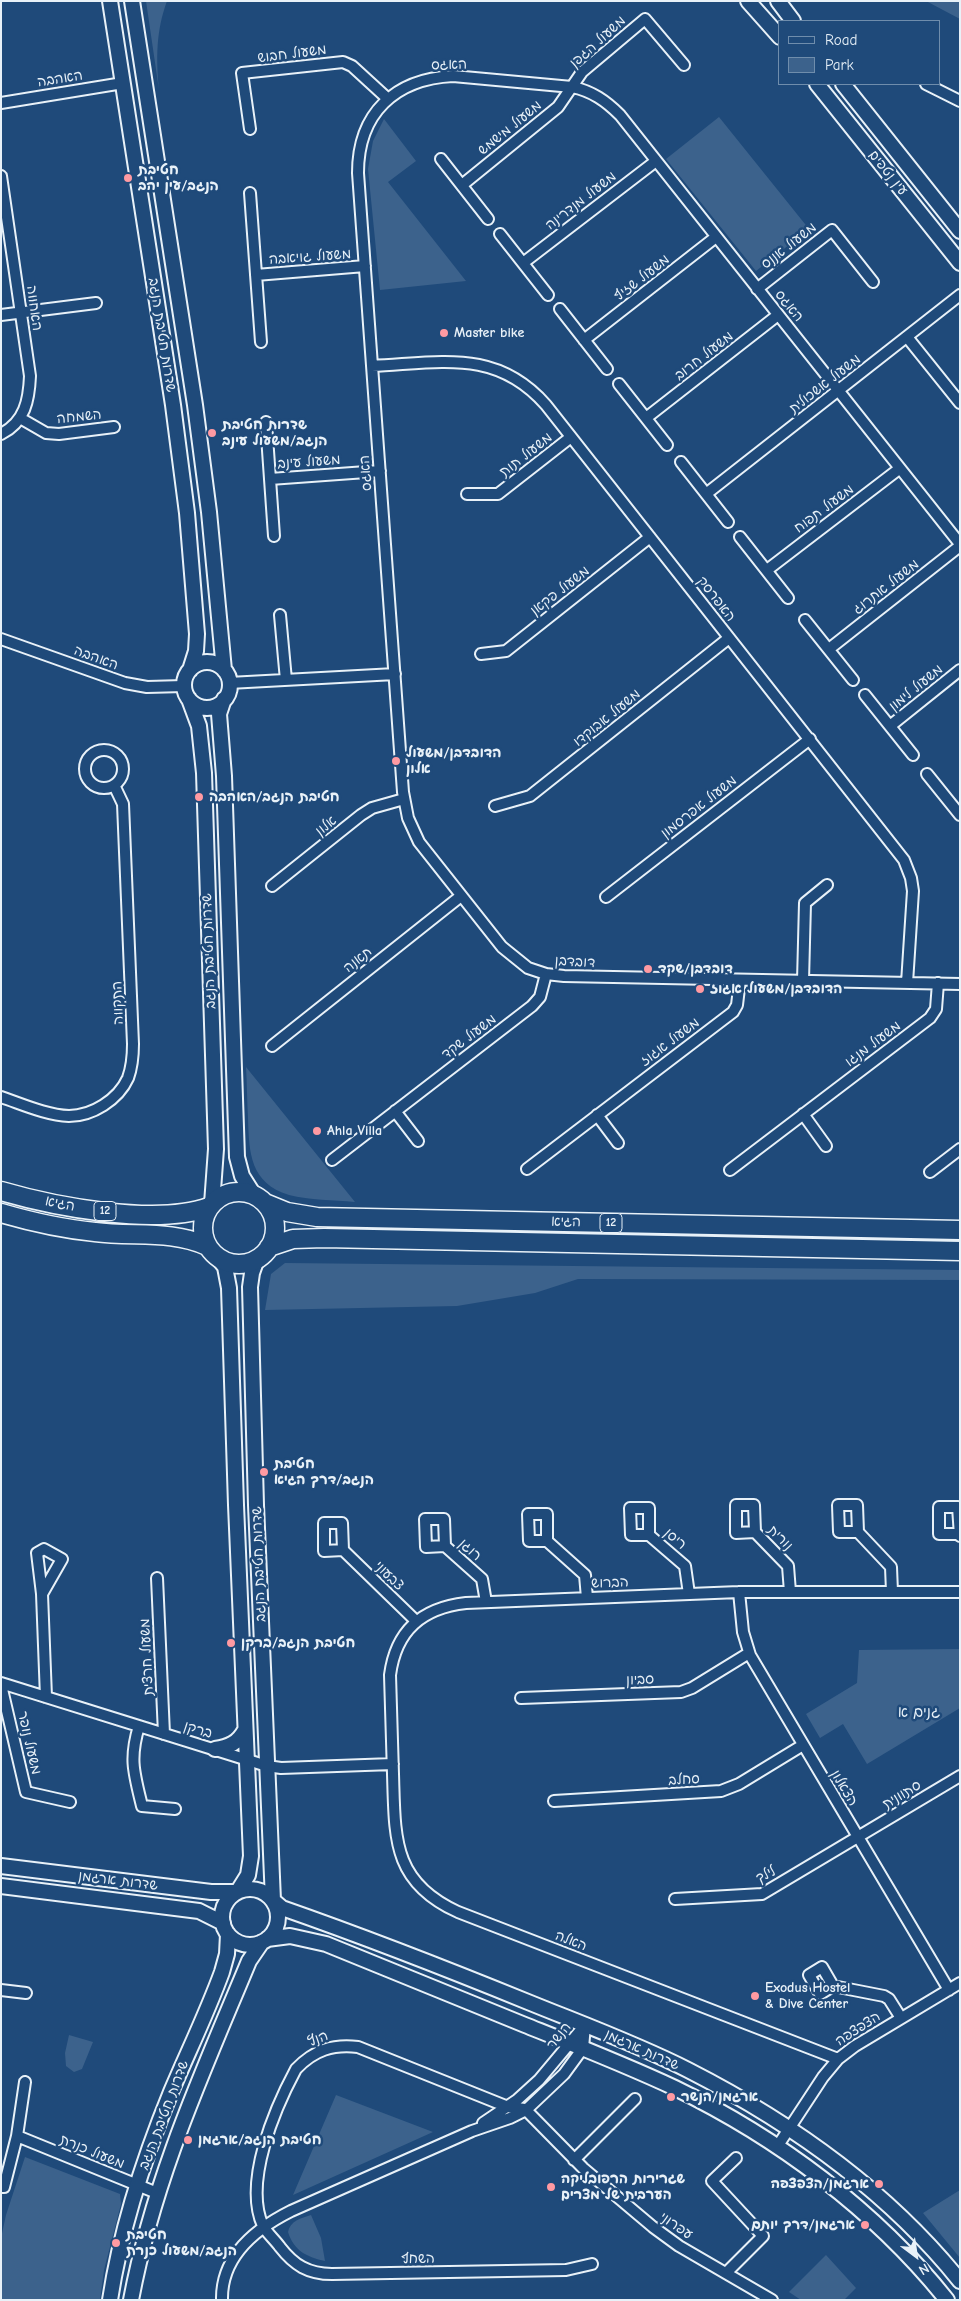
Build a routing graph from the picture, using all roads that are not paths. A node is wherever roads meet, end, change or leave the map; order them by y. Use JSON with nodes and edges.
{"nodes":[{"id":1,"x":110,"y":1,"type":"edge"},
{"id":2,"x":132,"y":1,"type":"edge"},
{"id":3,"x":748,"y":1,"type":"edge"},
{"id":4,"x":778,"y":1,"type":"edge"},
{"id":5,"x":792,"y":20,"type":"edge"},
{"id":6,"x":778,"y":35,"type":"edge"},
{"id":7,"x":684,"y":65,"type":"dead end"},
{"id":8,"x":123,"y":83,"type":"junction"},
{"id":9,"x":818,"y":85,"type":"edge"},
{"id":10,"x":844,"y":85,"type":"edge"},
{"id":11,"x":928,"y":85,"type":"edge"},
{"id":12,"x":571,"y":87,"type":"junction"},
{"id":13,"x":388,"y":99,"type":"junction"},
{"id":14,"x":960,"y":101,"type":"edge"},
{"id":15,"x":1,"y":103,"type":"edge"},
{"id":16,"x":250,"y":129,"type":"dead end"},
{"id":17,"x":441,"y":159,"type":"dead end"},
{"id":18,"x":656,"y":161,"type":"junction"},
{"id":19,"x":1,"y":176,"type":"edge"},
{"id":20,"x":462,"y":185,"type":"junction"},
{"id":21,"x":250,"y":193,"type":"dead end"},
{"id":22,"x":488,"y":219,"type":"dead end"},
{"id":23,"x":960,"y":231,"type":"edge"},
{"id":24,"x":500,"y":234,"type":"dead end"},
{"id":25,"x":716,"y":237,"type":"junction"},
{"id":26,"x":523,"y":263,"type":"junction"},
{"id":27,"x":960,"y":263,"type":"edge"},
{"id":28,"x":365,"y":266,"type":"junction"},
{"id":29,"x":256,"y":275,"type":"junction"},
{"id":30,"x":873,"y":282,"type":"dead end"},
{"id":31,"x":757,"y":289,"type":"junction"},
{"id":32,"x":548,"y":294,"type":"dead end"},
{"id":33,"x":960,"y":295,"type":"edge"},
{"id":34,"x":96,"y":302,"type":"dead end"},
{"id":35,"x":560,"y":309,"type":"dead end"},
{"id":36,"x":21,"y":312,"type":"junction"},
{"id":37,"x":1,"y":315,"type":"edge"},
{"id":38,"x":778,"y":315,"type":"junction"},
{"id":39,"x":907,"y":337,"type":"junction"},
{"id":40,"x":584,"y":340,"type":"junction"},
{"id":41,"x":261,"y":342,"type":"dead end"},
{"id":42,"x":372,"y":366,"type":"junction"},
{"id":43,"x":607,"y":370,"type":"dead end"},
{"id":44,"x":619,"y":384,"type":"dead end"},
{"id":45,"x":838,"y":391,"type":"junction"},
{"id":46,"x":960,"y":404,"type":"edge"},
{"id":47,"x":20,"y":418,"type":"junction"},
{"id":48,"x":646,"y":418,"type":"junction"},
{"id":49,"x":266,"y":422,"type":"dead end"},
{"id":50,"x":114,"y":427,"type":"dead end"},
{"id":51,"x":1,"y":434,"type":"edge"},
{"id":52,"x":571,"y":437,"type":"junction"},
{"id":53,"x":667,"y":445,"type":"dead end"},
{"id":54,"x":681,"y":462,"type":"dead end"},
{"id":55,"x":899,"y":469,"type":"junction"},
{"id":56,"x":380,"y":471,"type":"junction"},
{"id":57,"x":270,"y":479,"type":"junction"},
{"id":58,"x":467,"y":494,"type":"dead end"},
{"id":59,"x":706,"y":494,"type":"junction"},
{"id":60,"x":728,"y":522,"type":"dead end"},
{"id":61,"x":274,"y":536,"type":"dead end"},
{"id":62,"x":650,"y":537,"type":"junction"},
{"id":63,"x":740,"y":537,"type":"dead end"},
{"id":64,"x":960,"y":545,"type":"edge"},
{"id":65,"x":767,"y":570,"type":"junction"},
{"id":66,"x":788,"y":598,"type":"dead end"},
{"id":67,"x":280,"y":615,"type":"dead end"},
{"id":68,"x":805,"y":620,"type":"dead end"},
{"id":69,"x":729,"y":638,"type":"junction"},
{"id":70,"x":1,"y":639,"type":"edge"},
{"id":71,"x":829,"y":649,"type":"junction"},
{"id":72,"x":482,"y":654,"type":"dead end"},
{"id":73,"x":190,"y":670,"type":"junction"},
{"id":74,"x":960,"y":670,"type":"edge"},
{"id":75,"x":395,"y":674,"type":"junction"},
{"id":76,"x":227,"y":677,"type":"junction"},
{"id":77,"x":286,"y":680,"type":"junction"},
{"id":78,"x":853,"y":680,"type":"dead end"},
{"id":79,"x":184,"y":686,"type":"junction"},
{"id":80,"x":865,"y":695,"type":"dead end"},
{"id":81,"x":190,"y":699,"type":"junction"},
{"id":82,"x":224,"y":699,"type":"junction"},
{"id":83,"x":890,"y":726,"type":"junction"},
{"id":84,"x":810,"y":739,"type":"junction"},
{"id":85,"x":913,"y":755,"type":"dead end"},
{"id":86,"x":927,"y":774,"type":"dead end"},
{"id":87,"x":114,"y":785,"type":"dead end"},
{"id":88,"x":404,"y":799,"type":"junction"},
{"id":89,"x":956,"y":802,"type":"edge"},
{"id":90,"x":495,"y":806,"type":"dead end"},
{"id":91,"x":960,"y":815,"type":"edge"},
{"id":92,"x":827,"y":885,"type":"dead end"},
{"id":93,"x":272,"y":886,"type":"dead end"},
{"id":94,"x":461,"y":896,"type":"junction"},
{"id":95,"x":606,"y":897,"type":"dead end"},
{"id":96,"x":546,"y":974,"type":"junction"},
{"id":97,"x":740,"y":980,"type":"junction"},
{"id":98,"x":803,"y":981,"type":"junction"},
{"id":99,"x":907,"y":983,"type":"junction"},
{"id":100,"x":938,"y":983,"type":"junction"},
{"id":101,"x":960,"y":984,"type":"edge"},
{"id":102,"x":272,"y":1046,"type":"dead end"},
{"id":103,"x":1,"y":1097,"type":"edge"},
{"id":104,"x":395,"y":1111,"type":"junction"},
{"id":105,"x":803,"y":1114,"type":"junction"},
{"id":106,"x":597,"y":1115,"type":"junction"},
{"id":107,"x":418,"y":1140,"type":"dead end"},
{"id":108,"x":618,"y":1143,"type":"dead end"},
{"id":109,"x":826,"y":1146,"type":"dead end"},
{"id":110,"x":960,"y":1149,"type":"edge"},
{"id":111,"x":332,"y":1160,"type":"dead end"},
{"id":112,"x":527,"y":1169,"type":"dead end"},
{"id":113,"x":730,"y":1170,"type":"dead end"},
{"id":114,"x":930,"y":1172,"type":"dead end"},
{"id":115,"x":1,"y":1191,"type":"edge"},
{"id":116,"x":260,"y":1199,"type":"junction"},
{"id":117,"x":211,"y":1205,"type":"junction"},
{"id":118,"x":1,"y":1213,"type":"edge"},
{"id":119,"x":960,"y":1230,"type":"edge"},
{"id":120,"x":960,"y":1251,"type":"edge"},
{"id":121,"x":212,"y":1252,"type":"junction"},
{"id":122,"x":263,"y":1253,"type":"junction"},
{"id":123,"x":755,"y":1532,"type":"dead end"},
{"id":124,"x":858,"y":1532,"type":"dead end"},
{"id":125,"x":649,"y":1535,"type":"dead end"},
{"id":126,"x":548,"y":1541,"type":"dead end"},
{"id":127,"x":445,"y":1546,"type":"dead end"},
{"id":128,"x":343,"y":1550,"type":"dead end"},
{"id":129,"x":157,"y":1578,"type":"dead end"},
{"id":130,"x":739,"y":1592,"type":"junction"},
{"id":131,"x":790,"y":1592,"type":"junction"},
{"id":132,"x":892,"y":1592,"type":"junction"},
{"id":133,"x":960,"y":1592,"type":"edge"},
{"id":134,"x":42,"y":1594,"type":"dead end"},
{"id":135,"x":689,"y":1594,"type":"junction"},
{"id":136,"x":587,"y":1598,"type":"junction"},
{"id":137,"x":486,"y":1602,"type":"junction"},
{"id":138,"x":416,"y":1621,"type":"junction"},
{"id":139,"x":749,"y":1653,"type":"junction"},
{"id":140,"x":1,"y":1684,"type":"edge"},
{"id":141,"x":46,"y":1697,"type":"junction"},
{"id":142,"x":521,"y":1698,"type":"dead end"},
{"id":143,"x":139,"y":1726,"type":"junction"},
{"id":144,"x":245,"y":1730,"type":"junction"},
{"id":145,"x":164,"y":1734,"type":"junction"},
{"id":146,"x":803,"y":1745,"type":"junction"},
{"id":147,"x":215,"y":1749,"type":"junction"},
{"id":148,"x":246,"y":1759,"type":"junction"},
{"id":149,"x":392,"y":1764,"type":"junction"},
{"id":150,"x":268,"y":1766,"type":"junction"},
{"id":151,"x":960,"y":1776,"type":"edge"},
{"id":152,"x":554,"y":1801,"type":"dead end"},
{"id":153,"x":70,"y":1802,"type":"dead end"},
{"id":154,"x":175,"y":1809,"type":"dead end"},
{"id":155,"x":858,"y":1837,"type":"junction"},
{"id":156,"x":1,"y":1866,"type":"edge"},
{"id":157,"x":1,"y":1886,"type":"edge"},
{"id":158,"x":237,"y":1892,"type":"junction"},
{"id":159,"x":675,"y":1900,"type":"dead end"},
{"id":160,"x":274,"y":1901,"type":"junction"},
{"id":161,"x":225,"y":1929,"type":"junction"},
{"id":162,"x":265,"y":1940,"type":"junction"},
{"id":163,"x":960,"y":1983,"type":"edge"},
{"id":164,"x":833,"y":1986,"type":"dead end"},
{"id":165,"x":1,"y":1990,"type":"edge"},
{"id":166,"x":949,"y":1990,"type":"junction"},
{"id":167,"x":26,"y":1993,"type":"dead end"},
{"id":168,"x":901,"y":2018,"type":"junction"},
{"id":169,"x":585,"y":2025,"type":"junction"},
{"id":170,"x":569,"y":2043,"type":"junction"},
{"id":171,"x":583,"y":2048,"type":"junction"},
{"id":172,"x":838,"y":2059,"type":"junction"},
{"id":173,"x":25,"y":2082,"type":"dead end"},
{"id":174,"x":635,"y":2099,"type":"dead end"},
{"id":175,"x":508,"y":2106,"type":"junction"},
{"id":176,"x":526,"y":2110,"type":"junction"},
{"id":177,"x":789,"y":2128,"type":"junction"},
{"id":178,"x":472,"y":2131,"type":"junction"},
{"id":179,"x":17,"y":2136,"type":"junction"},
{"id":180,"x":777,"y":2148,"type":"junction"},
{"id":181,"x":736,"y":2158,"type":"dead end"},
{"id":182,"x":574,"y":2160,"type":"junction"},
{"id":183,"x":138,"y":2185,"type":"junction"},
{"id":184,"x":1,"y":2187,"type":"edge"},
{"id":185,"x":157,"y":2193,"type":"junction"},
{"id":186,"x":264,"y":2226,"type":"junction"},
{"id":187,"x":592,"y":2264,"type":"dead end"},
{"id":188,"x":726,"y":2274,"type":"junction"},
{"id":189,"x":960,"y":2280,"type":"edge"},
{"id":190,"x":110,"y":2300,"type":"edge"},
{"id":191,"x":131,"y":2300,"type":"edge"},
{"id":192,"x":222,"y":2300,"type":"edge"},
{"id":193,"x":772,"y":2300,"type":"edge"},
{"id":194,"x":946,"y":2300,"type":"edge"}],
"edges":[{"from":1,"to":8,"type":"street","name":"שדרות חטיבת הנגב"},
{"from":2,"to":76,"type":"street","name":"שדרות חטיבת הנגב"},
{"from":3,"to":6,"type":"street"},
{"from":4,"to":5,"type":"street"},
{"from":7,"to":12,"type":"street","name":"משעול הגפן"},
{"from":8,"to":15,"type":"street","name":"האהבה"},
{"from":8,"to":73,"type":"street","name":"שדרות חטיבת הנגב"},
{"from":9,"to":27,"type":"street","name":"עין נטפים"},
{"from":10,"to":23,"type":"street","name":"עין נטפים"},
{"from":11,"to":14,"type":"street"},
{"from":12,"to":13,"type":"street","name":"האגס"},
{"from":12,"to":18,"type":"street","name":"האגס"},
{"from":12,"to":20,"type":"street","name":"משעול מישמש"},
{"from":13,"to":16,"type":"street","name":"משעול חבוש"},
{"from":13,"to":28,"type":"street","name":"האגס"},
{"from":17,"to":20,"type":"street"},
{"from":18,"to":25,"type":"street","name":"האגס"},
{"from":18,"to":26,"type":"street","name":"משעול מנדרינה"},
{"from":19,"to":36,"type":"street","name":"האחווה"},
{"from":20,"to":22,"type":"street"},
{"from":21,"to":29,"type":"street","name":"משעול גויאבה"},
{"from":24,"to":26,"type":"street"},
{"from":25,"to":31,"type":"street","name":"האגס"},
{"from":25,"to":40,"type":"street","name":"משעול שזיף"},
{"from":26,"to":32,"type":"street"},
{"from":28,"to":29,"type":"street","name":"משעול גויאבה"},
{"from":28,"to":42,"type":"street","name":"האגס"},
{"from":29,"to":41,"type":"street","name":"משעול גויאבה"},
{"from":30,"to":31,"type":"street","name":"משעול אננס"},
{"from":31,"to":38,"type":"street","name":"האגס"},
{"from":33,"to":39,"type":"street","name":"משעול אשכולית"},
{"from":34,"to":36,"type":"street"},
{"from":35,"to":40,"type":"street"},
{"from":36,"to":37,"type":"street"},
{"from":36,"to":47,"type":"street","name":"האחווה"},
{"from":38,"to":45,"type":"street","name":"האגס"},
{"from":38,"to":48,"type":"street","name":"משעול חרוב"},
{"from":39,"to":45,"type":"street","name":"משעול אשכולית"},
{"from":39,"to":46,"type":"street"},
{"from":40,"to":43,"type":"street"},
{"from":42,"to":52,"type":"street","name":"האפרסק"},
{"from":42,"to":56,"type":"street","name":"האגס"},
{"from":44,"to":48,"type":"street"},
{"from":45,"to":55,"type":"street","name":"האגס"},
{"from":45,"to":59,"type":"street","name":"משעול אשכולית"},
{"from":47,"to":50,"type":"street","name":"השמחה"},
{"from":47,"to":51,"type":"street","name":"האחווה"},
{"from":48,"to":53,"type":"street"},
{"from":49,"to":57,"type":"street","name":"משעול עינב"},
{"from":52,"to":58,"type":"street","name":"משעול תות"},
{"from":52,"to":62,"type":"street","name":"האפרסק"},
{"from":54,"to":59,"type":"street"},
{"from":55,"to":64,"type":"street","name":"האגס"},
{"from":55,"to":65,"type":"street","name":"משעול תפוח"},
{"from":56,"to":57,"type":"street","name":"משעול עינב"},
{"from":56,"to":75,"type":"street","name":"האגס"},
{"from":57,"to":61,"type":"street","name":"משעול עינב"},
{"from":59,"to":60,"type":"street"},
{"from":62,"to":69,"type":"street","name":"האפרסק"},
{"from":62,"to":72,"type":"street","name":"משעול פקאן"},
{"from":63,"to":65,"type":"street"},
{"from":64,"to":71,"type":"street","name":"משעול אתרוג"},
{"from":65,"to":66,"type":"street"},
{"from":67,"to":77,"type":"street"},
{"from":68,"to":71,"type":"street"},
{"from":69,"to":84,"type":"street","name":"האפרסק"},
{"from":69,"to":90,"type":"street","name":"משעול אבוקדו"},
{"from":70,"to":79,"type":"street","name":"האהבה"},
{"from":71,"to":78,"type":"street"},
{"from":73,"to":76,"type":"street"},
{"from":73,"to":79,"type":"street"},
{"from":74,"to":83,"type":"street","name":"משעול לימון"},
{"from":75,"to":77,"type":"street"},
{"from":75,"to":88,"type":"street","name":"דובדבן"},
{"from":76,"to":77,"type":"street"},
{"from":76,"to":82,"type":"street"},
{"from":79,"to":81,"type":"street"},
{"from":80,"to":83,"type":"street","name":"משעול לימון"},
{"from":81,"to":82,"type":"street"},
{"from":81,"to":117,"type":"street","name":"שדרות חטיבת הנגב"},
{"from":82,"to":116,"type":"street","name":"שדרות חטיבת הנגב"},
{"from":83,"to":85,"type":"street","name":"משעול לימון"},
{"from":84,"to":95,"type":"street","name":"משעול אפרסמון"},
{"from":84,"to":99,"type":"street","name":"האפרסק"},
{"from":86,"to":89,"type":"street"},
{"from":87,"to":103,"type":"street","name":"התקווה"},
{"from":88,"to":93,"type":"street","name":"אלון"},
{"from":88,"to":94,"type":"street","name":"דובדבן"},
{"from":89,"to":91,"type":"street"},
{"from":92,"to":98,"type":"street"},
{"from":94,"to":96,"type":"street","name":"דובדבן"},
{"from":94,"to":102,"type":"street","name":"תאנה"},
{"from":96,"to":97,"type":"street","name":"דובדבן"},
{"from":96,"to":104,"type":"street","name":"משעול שקד"},
{"from":97,"to":98,"type":"street","name":"דובדבן"},
{"from":97,"to":106,"type":"street","name":"משעול אגוז"},
{"from":98,"to":99,"type":"street","name":"דובדבן"},
{"from":99,"to":100,"type":"street","name":"דובדבן"},
{"from":100,"to":101,"type":"street","name":"דובדבן"},
{"from":100,"to":105,"type":"street","name":"משעול מנגו"},
{"from":104,"to":107,"type":"street"},
{"from":104,"to":111,"type":"street","name":"משעול שקד"},
{"from":105,"to":109,"type":"street"},
{"from":105,"to":113,"type":"street","name":"משעול מנגו"},
{"from":106,"to":108,"type":"street"},
{"from":106,"to":112,"type":"street","name":"משעול אגוז"},
{"from":110,"to":114,"type":"street"},
{"from":115,"to":117,"type":"highway","name":"הגיא","number":"12"},
{"from":116,"to":117,"type":"highway","number":"12"},
{"from":116,"to":119,"type":"highway","name":"הגיא","number":"12"},
{"from":116,"to":122,"type":"highway"},
{"from":117,"to":121,"type":"highway"},
{"from":118,"to":121,"type":"highway","name":"הגיא","number":"12"},
{"from":120,"to":122,"type":"highway","name":"הגיא","number":"12"},
{"from":121,"to":122,"type":"highway","number":"12"},
{"from":121,"to":144,"type":"street","name":"שדרות חטיבת הנגב"},
{"from":122,"to":150,"type":"street","name":"שדרות חטיבת הנגב"},
{"from":123,"to":131,"type":"street","name":"נורית"},
{"from":124,"to":132,"type":"street"},
{"from":125,"to":135,"type":"street","name":"ריסן"},
{"from":126,"to":136,"type":"street"},
{"from":127,"to":137,"type":"street","name":"רוגן"},
{"from":128,"to":138,"type":"street","name":"צבעוני"},
{"from":129,"to":145,"type":"street","name":"משעול חרצית"},
{"from":130,"to":131,"type":"street","name":"הברוש"},
{"from":130,"to":135,"type":"street","name":"הברוש"},
{"from":130,"to":139,"type":"street","name":"הצאלון"},
{"from":131,"to":132,"type":"street","name":"הברוש"},
{"from":132,"to":133,"type":"street","name":"הברוש"},
{"from":134,"to":141,"type":"street"},
{"from":135,"to":136,"type":"street","name":"הברוש"},
{"from":136,"to":137,"type":"street","name":"הברוש"},
{"from":137,"to":138,"type":"street","name":"הברוש"},
{"from":138,"to":149,"type":"street","name":"הברוש"},
{"from":139,"to":142,"type":"street","name":"סביון"},
{"from":139,"to":146,"type":"street","name":"הצאלון"},
{"from":140,"to":141,"type":"street","name":"ברקן"},
{"from":140,"to":153,"type":"street","name":"משעול נופר"},
{"from":141,"to":143,"type":"street","name":"ברקן"},
{"from":143,"to":145,"type":"street","name":"ברקן"},
{"from":143,"to":154,"type":"street"},
{"from":144,"to":147,"type":"street"},
{"from":144,"to":148,"type":"street","name":"שדרות חטיבת הנגב"},
{"from":145,"to":147,"type":"street","name":"ברקן"},
{"from":146,"to":152,"type":"street","name":"סחלב"},
{"from":146,"to":155,"type":"street","name":"הצאלון"},
{"from":147,"to":148,"type":"street","name":"ברקן"},
{"from":148,"to":150,"type":"street","name":"ברקן"},
{"from":148,"to":158,"type":"street","name":"שדרות חטיבת הנגב"},
{"from":149,"to":150,"type":"street","name":"ברקן"},
{"from":149,"to":172,"type":"street","name":"האלה"},
{"from":150,"to":160,"type":"street","name":"שדרות חטיבת הנגב"},
{"from":151,"to":155,"type":"street","name":"סתוונית"},
{"from":155,"to":159,"type":"street","name":"לילך"},
{"from":155,"to":166,"type":"street","name":"הצאלון"},
{"from":156,"to":158,"type":"street","name":"שדרות ארגמן"},
{"from":157,"to":161,"type":"street","name":"שדרות ארגמן"},
{"from":158,"to":160,"type":"street"},
{"from":158,"to":161,"type":"street"},
{"from":160,"to":162,"type":"street"},
{"from":160,"to":169,"type":"street","name":"שדרות ארגמן"},
{"from":161,"to":162,"type":"street"},
{"from":161,"to":183,"type":"street","name":"שדרות חטיבת הנגב"},
{"from":162,"to":170,"type":"street","name":"שדרות ארגמן"},
{"from":162,"to":185,"type":"street","name":"שדרות חטיבת הנגב"},
{"from":163,"to":166,"type":"street","name":"הצפצפה"},
{"from":164,"to":168,"type":"street"},
{"from":165,"to":167,"type":"street"},
{"from":166,"to":168,"type":"street","name":"הצפצפה"},
{"from":168,"to":172,"type":"street","name":"הצפצפה"},
{"from":169,"to":170,"type":"street","name":"הנשר"},
{"from":169,"to":171,"type":"street","name":"הנשר"},
{"from":169,"to":177,"type":"street","name":"שדרות ארגמן"},
{"from":170,"to":171,"type":"street","name":"שדרות ארגמן"},
{"from":170,"to":175,"type":"street","name":"הנשר"},
{"from":171,"to":176,"type":"street","name":"הנשר"},
{"from":171,"to":180,"type":"street","name":"שדרות ארגמן"},
{"from":172,"to":177,"type":"street","name":"הצפצפה"},
{"from":173,"to":179,"type":"street"},
{"from":174,"to":182,"type":"street"},
{"from":175,"to":176,"type":"street"},
{"from":175,"to":178,"type":"street","name":"הנשר"},
{"from":175,"to":186,"type":"street","name":"הנץ"},
{"from":176,"to":178,"type":"street","name":"הנשר"},
{"from":176,"to":182,"type":"street","name":"עפרוני"},
{"from":177,"to":180,"type":"street","name":"הצפצפה"},
{"from":177,"to":189,"type":"street","name":"שדרות ארגמן"},
{"from":178,"to":186,"type":"street","name":"הנשר"},
{"from":179,"to":183,"type":"street","name":"משעול כנרת"},
{"from":179,"to":184,"type":"street"},
{"from":180,"to":194,"type":"street","name":"שדרות ארגמן"},
{"from":181,"to":188,"type":"street"},
{"from":182,"to":188,"type":"street","name":"עפרוני"},
{"from":183,"to":185,"type":"street","name":"משעול כנרת"},
{"from":183,"to":190,"type":"street","name":"שדרות חטיבת הנגב"},
{"from":185,"to":191,"type":"street","name":"שדרות חטיבת הנגב"},
{"from":186,"to":187,"type":"street","name":"השחף"},
{"from":186,"to":192,"type":"street","name":"הנשר"},
{"from":188,"to":193,"type":"street","name":"עפרוני"}]}
